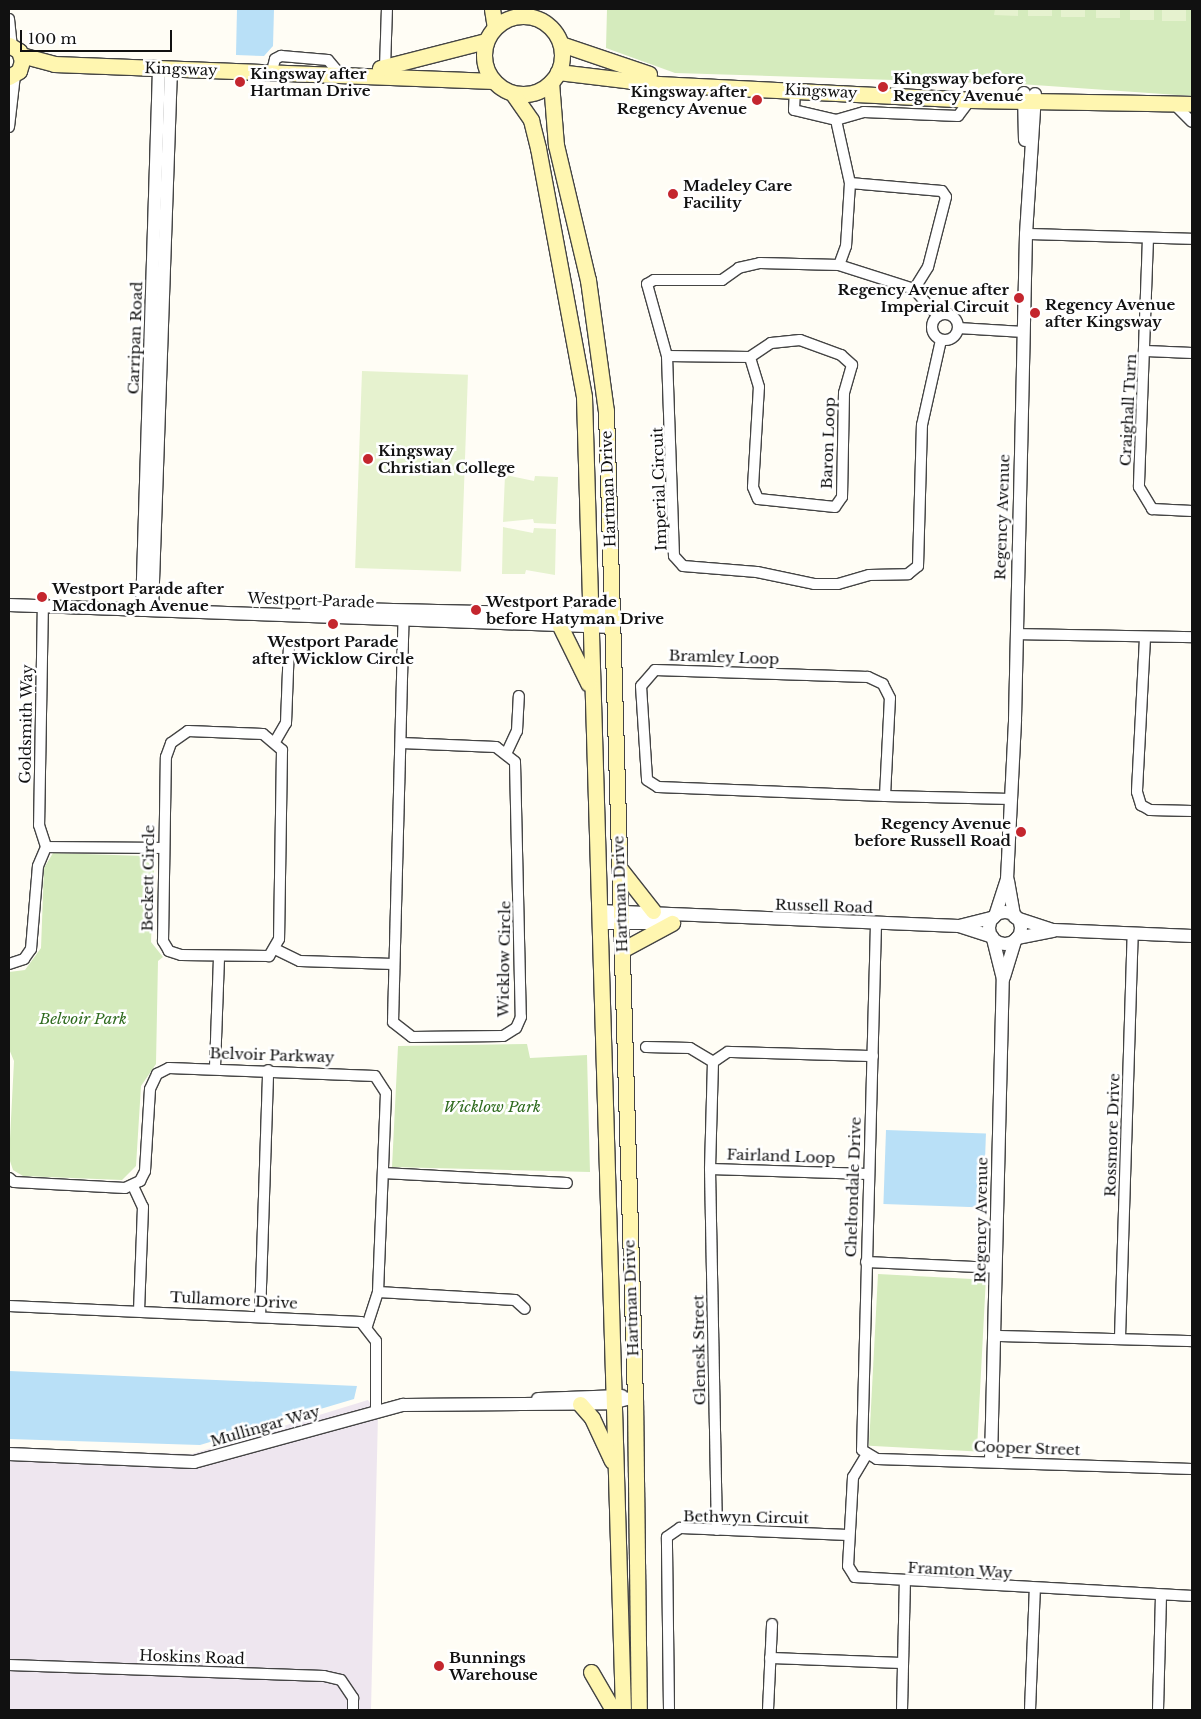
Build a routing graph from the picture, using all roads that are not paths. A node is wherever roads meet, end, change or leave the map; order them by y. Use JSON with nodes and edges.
{"nodes":[{"id":1,"x":11,"y":9,"type":"edge"},
{"id":2,"x":387,"y":9,"type":"edge"},
{"id":3,"x":492,"y":9,"type":"edge"},
{"id":4,"x":532,"y":13,"type":"edge"},
{"id":5,"x":9,"y":19,"type":"edge"},
{"id":6,"x":496,"y":27,"type":"junction"},
{"id":7,"x":486,"y":41,"type":"junction"},
{"id":8,"x":561,"y":44,"type":"junction"},
{"id":9,"x":14,"y":49,"type":"edge"},
{"id":10,"x":54,"y":64,"type":"junction"},
{"id":11,"x":384,"y":68,"type":"junction"},
{"id":12,"x":165,"y":69,"type":"junction"},
{"id":13,"x":339,"y":73,"type":"junction"},
{"id":14,"x":14,"y":75,"type":"edge"},
{"id":15,"x":555,"y":77,"type":"junction"},
{"id":16,"x":494,"y":81,"type":"junction"},
{"id":17,"x":687,"y":85,"type":"junction"},
{"id":18,"x":794,"y":90,"type":"junction"},
{"id":19,"x":513,"y":94,"type":"junction"},
{"id":20,"x":954,"y":97,"type":"junction"},
{"id":21,"x":1030,"y":98,"type":"junction"},
{"id":22,"x":970,"y":100,"type":"junction"},
{"id":23,"x":1174,"y":104,"type":"junction"},
{"id":24,"x":1192,"y":104,"type":"edge"},
{"id":25,"x":836,"y":120,"type":"junction"},
{"id":26,"x":1192,"y":122,"type":"edge"},
{"id":27,"x":9,"y":126,"type":"edge"},
{"id":28,"x":850,"y":183,"type":"junction"},
{"id":29,"x":1026,"y":234,"type":"junction"},
{"id":30,"x":1148,"y":238,"type":"junction"},
{"id":31,"x":1192,"y":239,"type":"edge"},
{"id":32,"x":838,"y":265,"type":"junction"},
{"id":33,"x":914,"y":289,"type":"junction"},
{"id":34,"x":938,"y":316,"type":"junction"},
{"id":35,"x":958,"y":328,"type":"junction"},
{"id":36,"x":1024,"y":332,"type":"junction"},
{"id":37,"x":941,"y":340,"type":"junction"},
{"id":38,"x":1146,"y":351,"type":"junction"},
{"id":39,"x":1192,"y":353,"type":"edge"},
{"id":40,"x":667,"y":356,"type":"junction"},
{"id":41,"x":750,"y":357,"type":"junction"},
{"id":42,"x":1192,"y":511,"type":"edge"},
{"id":43,"x":9,"y":598,"type":"edge"},
{"id":44,"x":43,"y":603,"type":"junction"},
{"id":45,"x":9,"y":605,"type":"edge"},
{"id":46,"x":147,"y":606,"type":"junction"},
{"id":47,"x":403,"y":616,"type":"junction"},
{"id":48,"x":590,"y":620,"type":"junction"},
{"id":49,"x":612,"y":621,"type":"junction"},
{"id":50,"x":560,"y":626,"type":"junction"},
{"id":51,"x":1017,"y":634,"type":"junction"},
{"id":52,"x":1192,"y":637,"type":"edge"},
{"id":53,"x":1145,"y":638,"type":"junction"},
{"id":54,"x":289,"y":646,"type":"dead end"},
{"id":55,"x":590,"y":687,"type":"junction"},
{"id":56,"x":519,"y":696,"type":"dead end"},
{"id":57,"x":276,"y":740,"type":"junction"},
{"id":58,"x":401,"y":743,"type":"junction"},
{"id":59,"x":507,"y":752,"type":"junction"},
{"id":60,"x":885,"y":796,"type":"junction"},
{"id":61,"x":1010,"y":799,"type":"junction"},
{"id":62,"x":1192,"y":811,"type":"edge"},
{"id":63,"x":46,"y":847,"type":"junction"},
{"id":64,"x":162,"y":848,"type":"junction"},
{"id":65,"x":621,"y":870,"type":"junction"},
{"id":66,"x":1007,"y":879,"type":"junction"},
{"id":67,"x":653,"y":911,"type":"junction"},
{"id":68,"x":994,"y":916,"type":"junction"},
{"id":69,"x":599,"y":917,"type":"junction"},
{"id":70,"x":621,"y":917,"type":"junction"},
{"id":71,"x":689,"y":917,"type":"junction"},
{"id":72,"x":1015,"y":917,"type":"junction"},
{"id":73,"x":672,"y":923,"type":"junction"},
{"id":74,"x":876,"y":924,"type":"junction"},
{"id":75,"x":959,"y":926,"type":"junction"},
{"id":76,"x":1054,"y":930,"type":"junction"},
{"id":77,"x":1133,"y":934,"type":"junction"},
{"id":78,"x":1192,"y":936,"type":"edge"},
{"id":79,"x":992,"y":938,"type":"junction"},
{"id":80,"x":1016,"y":939,"type":"junction"},
{"id":81,"x":276,"y":950,"type":"junction"},
{"id":82,"x":622,"y":950,"type":"junction"},
{"id":83,"x":219,"y":956,"type":"junction"},
{"id":84,"x":9,"y":964,"type":"edge"},
{"id":85,"x":393,"y":964,"type":"junction"},
{"id":86,"x":1003,"y":979,"type":"junction"},
{"id":87,"x":646,"y":1047,"type":"dead end"},
{"id":88,"x":873,"y":1056,"type":"junction"},
{"id":89,"x":713,"y":1062,"type":"junction"},
{"id":90,"x":215,"y":1068,"type":"junction"},
{"id":91,"x":268,"y":1070,"type":"junction"},
{"id":92,"x":710,"y":1169,"type":"junction"},
{"id":93,"x":382,"y":1173,"type":"junction"},
{"id":94,"x":868,"y":1174,"type":"junction"},
{"id":95,"x":10,"y":1183,"type":"edge"},
{"id":96,"x":567,"y":1183,"type":"dead end"},
{"id":97,"x":133,"y":1186,"type":"junction"},
{"id":98,"x":866,"y":1262,"type":"junction"},
{"id":99,"x":996,"y":1268,"type":"junction"},
{"id":100,"x":378,"y":1292,"type":"junction"},
{"id":101,"x":9,"y":1306,"type":"edge"},
{"id":102,"x":525,"y":1309,"type":"dead end"},
{"id":103,"x":139,"y":1311,"type":"junction"},
{"id":104,"x":260,"y":1317,"type":"junction"},
{"id":105,"x":367,"y":1326,"type":"junction"},
{"id":106,"x":994,"y":1336,"type":"junction"},
{"id":107,"x":1120,"y":1338,"type":"junction"},
{"id":108,"x":1192,"y":1341,"type":"edge"},
{"id":109,"x":635,"y":1398,"type":"junction"},
{"id":110,"x":612,"y":1399,"type":"junction"},
{"id":111,"x":528,"y":1401,"type":"junction"},
{"id":112,"x":580,"y":1404,"type":"junction"},
{"id":113,"x":376,"y":1412,"type":"junction"},
{"id":114,"x":865,"y":1452,"type":"junction"},
{"id":115,"x":9,"y":1454,"type":"edge"},
{"id":116,"x":991,"y":1461,"type":"junction"},
{"id":117,"x":614,"y":1467,"type":"junction"},
{"id":118,"x":1192,"y":1469,"type":"edge"},
{"id":119,"x":717,"y":1530,"type":"junction"},
{"id":120,"x":849,"y":1535,"type":"junction"},
{"id":121,"x":905,"y":1582,"type":"junction"},
{"id":122,"x":1035,"y":1588,"type":"junction"},
{"id":123,"x":1161,"y":1595,"type":"junction"},
{"id":124,"x":1192,"y":1596,"type":"edge"},
{"id":125,"x":772,"y":1624,"type":"dead end"},
{"id":126,"x":770,"y":1658,"type":"junction"},
{"id":127,"x":903,"y":1663,"type":"junction"},
{"id":128,"x":9,"y":1665,"type":"edge"},
{"id":129,"x":591,"y":1672,"type":"dead end"},
{"id":130,"x":353,"y":1710,"type":"edge"},
{"id":131,"x":612,"y":1710,"type":"edge"},
{"id":132,"x":623,"y":1710,"type":"edge"},
{"id":133,"x":639,"y":1710,"type":"edge"},
{"id":134,"x":669,"y":1710,"type":"edge"},
{"id":135,"x":768,"y":1710,"type":"edge"},
{"id":136,"x":902,"y":1710,"type":"edge"},
{"id":137,"x":1030,"y":1710,"type":"edge"},
{"id":138,"x":1158,"y":1710,"type":"edge"}],
"edges":[{"from":1,"to":5,"type":"street"},
{"from":2,"to":11,"type":"street"},
{"from":3,"to":6,"type":"main road"},
{"from":4,"to":6,"type":"main road"},
{"from":4,"to":8,"type":"main road"},
{"from":5,"to":9,"type":"street"},
{"from":6,"to":7,"type":"main road"},
{"from":7,"to":11,"type":"main road","name":"Kingsway"},
{"from":7,"to":16,"type":"main road"},
{"from":8,"to":15,"type":"main road"},
{"from":8,"to":17,"type":"main road","name":"Kingsway"},
{"from":9,"to":10,"type":"main road","name":"Kingsway"},
{"from":9,"to":14,"type":"main road"},
{"from":10,"to":12,"type":"main road","name":"Kingsway"},
{"from":10,"to":14,"type":"main road","name":"Kingsway"},
{"from":11,"to":13,"type":"main road","name":"Kingsway"},
{"from":12,"to":13,"type":"main road","name":"Kingsway"},
{"from":12,"to":46,"type":"street","name":"Carripan Road"},
{"from":13,"to":16,"type":"main road","name":"Kingsway"},
{"from":14,"to":27,"type":"street"},
{"from":15,"to":17,"type":"main road","name":"Kingsway"},
{"from":15,"to":19,"type":"main road"},
{"from":15,"to":49,"type":"main road","name":"Hartman Drive"},
{"from":16,"to":19,"type":"main road"},
{"from":17,"to":18,"type":"main road","name":"Kingsway"},
{"from":18,"to":20,"type":"main road","name":"Kingsway"},
{"from":18,"to":25,"type":"street"},
{"from":19,"to":48,"type":"main road","name":"Hartman Drive"},
{"from":20,"to":21,"type":"main road","name":"Kingsway"},
{"from":20,"to":22,"type":"main road","name":"Kingsway"},
{"from":21,"to":22,"type":"main road","name":"Kingsway"},
{"from":21,"to":23,"type":"main road","name":"Kingsway"},
{"from":21,"to":29,"type":"street","name":"Regency Avenue"},
{"from":22,"to":25,"type":"street"},
{"from":23,"to":24,"type":"main road","name":"Kingsway"},
{"from":23,"to":26,"type":"street"},
{"from":25,"to":28,"type":"street"},
{"from":28,"to":32,"type":"street"},
{"from":28,"to":33,"type":"street"},
{"from":29,"to":30,"type":"street"},
{"from":29,"to":36,"type":"street","name":"Regency Avenue"},
{"from":30,"to":31,"type":"street"},
{"from":30,"to":38,"type":"street","name":"Craighall Turn"},
{"from":32,"to":33,"type":"street","name":"Imperial Circuit"},
{"from":32,"to":40,"type":"street","name":"Imperial Circuit"},
{"from":33,"to":34,"type":"street"},
{"from":34,"to":35,"type":"street"},
{"from":34,"to":37,"type":"street","name":"Imperial Circuit"},
{"from":35,"to":36,"type":"street"},
{"from":35,"to":37,"type":"street"},
{"from":36,"to":51,"type":"street","name":"Regency Avenue"},
{"from":37,"to":40,"type":"street","name":"Imperial Circuit"},
{"from":38,"to":39,"type":"street"},
{"from":38,"to":42,"type":"street","name":"Craighall Turn"},
{"from":40,"to":41,"type":"street"},
{"from":41,"to":41,"type":"street","name":"Baron Loop"},
{"from":43,"to":44,"type":"street","name":"Westport Parade"},
{"from":44,"to":45,"type":"street","name":"Westport Parade"},
{"from":44,"to":46,"type":"street","name":"Westport Parade"},
{"from":44,"to":63,"type":"street","name":"Goldsmith Way"},
{"from":46,"to":47,"type":"street","name":"Westport Parade"},
{"from":47,"to":48,"type":"street","name":"Westport Parade"},
{"from":47,"to":50,"type":"street","name":"Westport Parade"},
{"from":47,"to":58,"type":"street","name":"Wicklow Circle"},
{"from":48,"to":49,"type":"street","name":"Westport Parade"},
{"from":48,"to":50,"type":"street","name":"Westport Parade"},
{"from":48,"to":55,"type":"main road","name":"Hartman Drive"},
{"from":49,"to":65,"type":"main road","name":"Hartman Drive"},
{"from":50,"to":55,"type":"main road"},
{"from":51,"to":53,"type":"street"},
{"from":51,"to":61,"type":"street","name":"Regency Avenue"},
{"from":52,"to":53,"type":"street"},
{"from":53,"to":62,"type":"street"},
{"from":54,"to":57,"type":"street"},
{"from":55,"to":69,"type":"main road","name":"Hartman Drive"},
{"from":56,"to":59,"type":"street"},
{"from":57,"to":64,"type":"street","name":"Beckett Circle"},
{"from":57,"to":81,"type":"street"},
{"from":58,"to":59,"type":"street"},
{"from":58,"to":85,"type":"street","name":"Wicklow Circle"},
{"from":59,"to":85,"type":"street","name":"Wicklow Circle"},
{"from":60,"to":60,"type":"street","name":"Bramley Loop"},
{"from":60,"to":61,"type":"street","name":"Bramley Loop"},
{"from":61,"to":66,"type":"street","name":"Regency Avenue"},
{"from":63,"to":64,"type":"street"},
{"from":63,"to":84,"type":"street"},
{"from":64,"to":83,"type":"street","name":"Beckett Circle"},
{"from":65,"to":67,"type":"main road"},
{"from":65,"to":70,"type":"main road","name":"Hartman Drive"},
{"from":66,"to":68,"type":"street","name":"Regency Avenue"},
{"from":66,"to":72,"type":"street","name":"Regency Avenue"},
{"from":67,"to":70,"type":"street","name":"Russell Road"},
{"from":67,"to":71,"type":"street","name":"Russell Road"},
{"from":68,"to":72,"type":"street"},
{"from":68,"to":75,"type":"street","name":"Russell Road"},
{"from":68,"to":79,"type":"street"},
{"from":69,"to":70,"type":"street","name":"Russell Road"},
{"from":69,"to":110,"type":"main road","name":"Hartman Drive"},
{"from":70,"to":73,"type":"street","name":"Russell Road"},
{"from":70,"to":82,"type":"main road","name":"Hartman Drive"},
{"from":71,"to":73,"type":"street","name":"Russell Road"},
{"from":71,"to":74,"type":"street","name":"Russell Road"},
{"from":72,"to":76,"type":"street"},
{"from":72,"to":80,"type":"street"},
{"from":73,"to":82,"type":"main road"},
{"from":74,"to":75,"type":"street","name":"Russell Road"},
{"from":74,"to":88,"type":"street","name":"Cheltondale Drive"},
{"from":75,"to":79,"type":"street","name":"Russell Road"},
{"from":76,"to":77,"type":"street"},
{"from":76,"to":80,"type":"street"},
{"from":77,"to":78,"type":"street"},
{"from":77,"to":107,"type":"street","name":"Rossmore Drive"},
{"from":79,"to":80,"type":"street"},
{"from":79,"to":86,"type":"street","name":"Regency Avenue"},
{"from":80,"to":86,"type":"street","name":"Regency Avenue"},
{"from":81,"to":83,"type":"street","name":"Beckett Circle"},
{"from":81,"to":85,"type":"street"},
{"from":82,"to":109,"type":"main road","name":"Hartman Drive"},
{"from":83,"to":90,"type":"street"},
{"from":86,"to":99,"type":"street","name":"Regency Avenue"},
{"from":87,"to":89,"type":"street"},
{"from":88,"to":89,"type":"street"},
{"from":88,"to":94,"type":"street","name":"Cheltondale Drive"},
{"from":89,"to":92,"type":"street","name":"Fairland Loop"},
{"from":90,"to":91,"type":"street","name":"Belvoir Parkway"},
{"from":90,"to":97,"type":"street","name":"Belvoir Parkway"},
{"from":91,"to":93,"type":"street","name":"Belvoir Parkway"},
{"from":91,"to":104,"type":"street"},
{"from":92,"to":94,"type":"street","name":"Fairland Loop"},
{"from":92,"to":119,"type":"street","name":"Glenesk Street"},
{"from":93,"to":96,"type":"street"},
{"from":93,"to":100,"type":"street","name":"Belvoir Parkway"},
{"from":94,"to":98,"type":"street","name":"Cheltondale Drive"},
{"from":95,"to":97,"type":"street"},
{"from":97,"to":103,"type":"street"},
{"from":98,"to":99,"type":"street"},
{"from":98,"to":114,"type":"street","name":"Cheltondale Drive"},
{"from":99,"to":106,"type":"street","name":"Regency Avenue"},
{"from":100,"to":102,"type":"street"},
{"from":100,"to":105,"type":"street","name":"Belvoir Parkway"},
{"from":101,"to":103,"type":"street","name":"Tullamore Drive"},
{"from":103,"to":104,"type":"street","name":"Tullamore Drive"},
{"from":104,"to":105,"type":"street","name":"Tullamore Drive"},
{"from":105,"to":113,"type":"street"},
{"from":106,"to":107,"type":"street"},
{"from":106,"to":116,"type":"street","name":"Regency Avenue"},
{"from":107,"to":108,"type":"street"},
{"from":109,"to":110,"type":"street","name":"Mullingar Way"},
{"from":109,"to":133,"type":"main road","name":"Hartman Drive"},
{"from":110,"to":111,"type":"street","name":"Mullingar Way"},
{"from":110,"to":112,"type":"street","name":"Mullingar Way"},
{"from":110,"to":117,"type":"main road","name":"Hartman Drive"},
{"from":111,"to":112,"type":"street","name":"Mullingar Way"},
{"from":111,"to":113,"type":"street","name":"Mullingar Way"},
{"from":112,"to":117,"type":"main road"},
{"from":113,"to":115,"type":"street","name":"Mullingar Way"},
{"from":114,"to":116,"type":"street","name":"Cooper Street"},
{"from":114,"to":120,"type":"street","name":"Framton Way"},
{"from":116,"to":118,"type":"street","name":"Cooper Street"},
{"from":117,"to":132,"type":"main road","name":"Hartman Drive"},
{"from":119,"to":120,"type":"street","name":"Bethwyn Circuit"},
{"from":119,"to":134,"type":"street","name":"Bethwyn Circuit"},
{"from":120,"to":121,"type":"street","name":"Framton Way"},
{"from":121,"to":122,"type":"street","name":"Framton Way"},
{"from":121,"to":127,"type":"street"},
{"from":122,"to":123,"type":"street","name":"Framton Way"},
{"from":122,"to":137,"type":"street"},
{"from":123,"to":124,"type":"street","name":"Framton Way"},
{"from":123,"to":138,"type":"street"},
{"from":125,"to":126,"type":"street"},
{"from":126,"to":127,"type":"street"},
{"from":126,"to":135,"type":"street"},
{"from":127,"to":136,"type":"street"},
{"from":128,"to":130,"type":"street","name":"Hoskins Road"},
{"from":129,"to":131,"type":"main road"}]}
